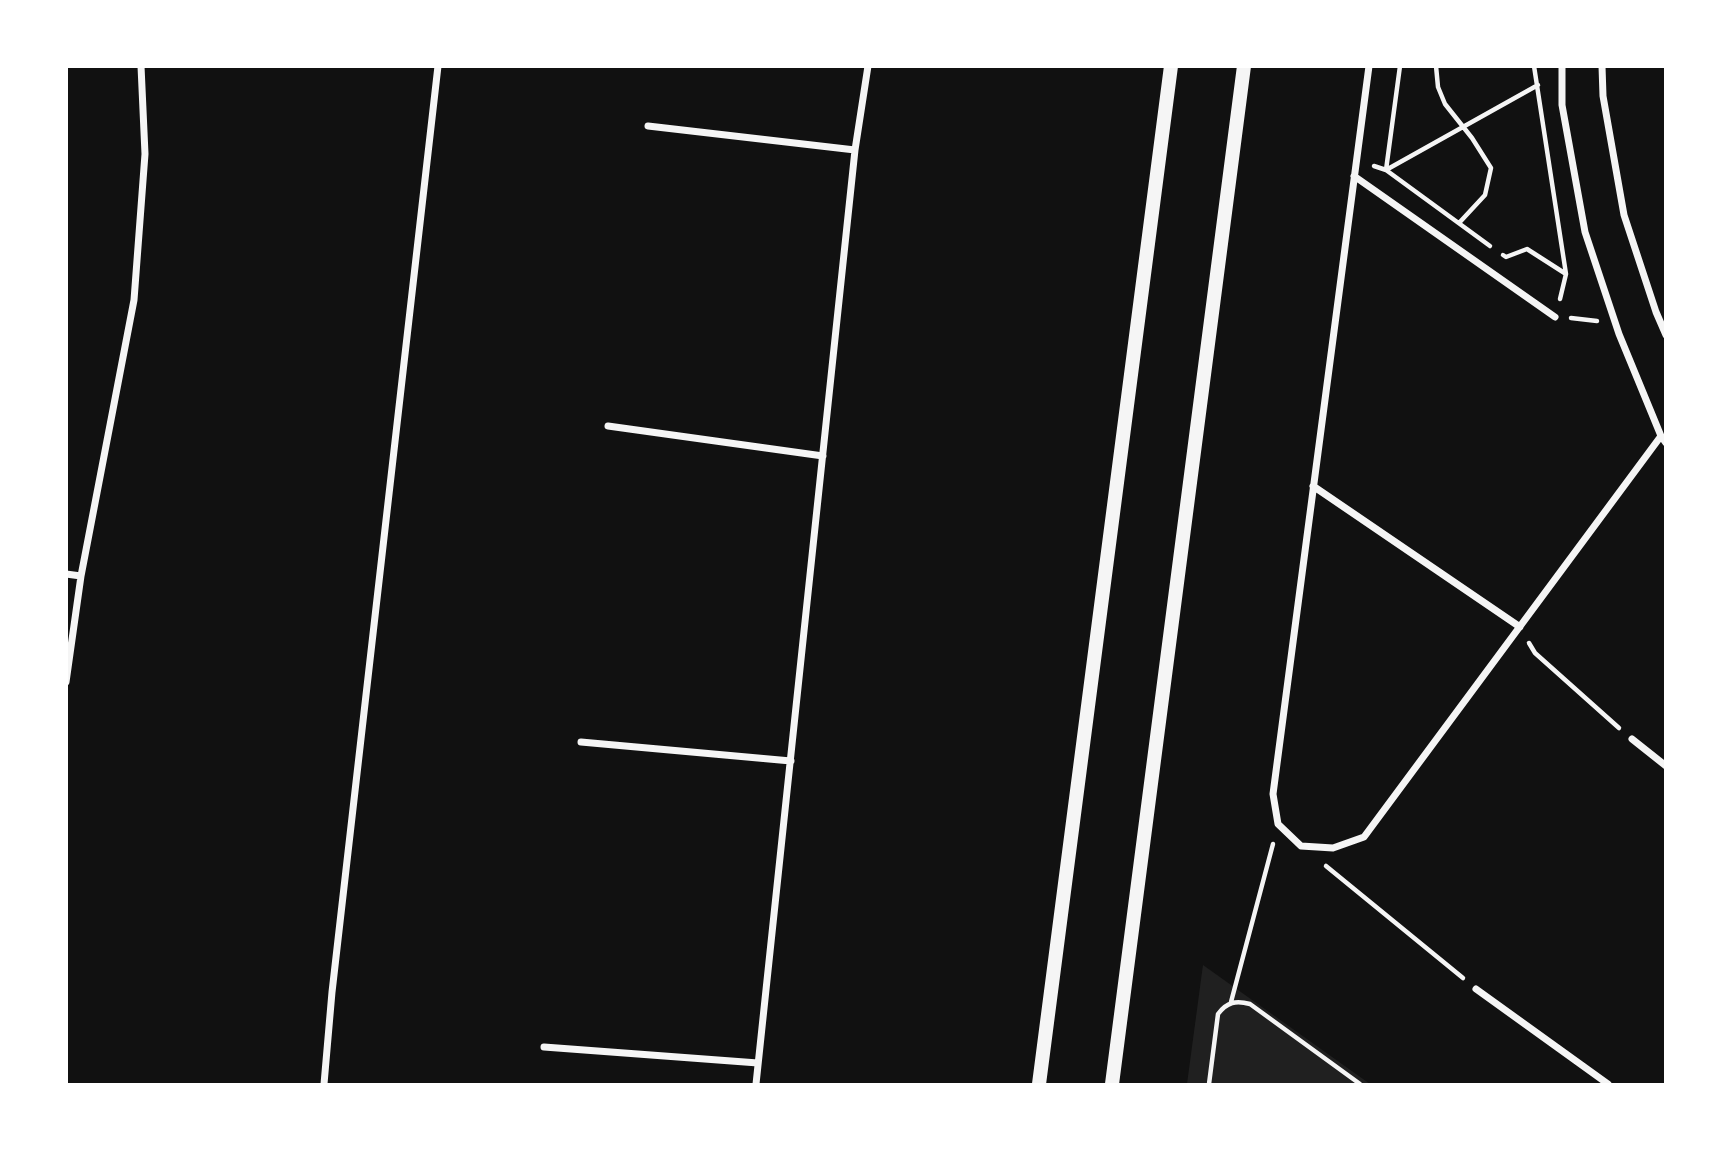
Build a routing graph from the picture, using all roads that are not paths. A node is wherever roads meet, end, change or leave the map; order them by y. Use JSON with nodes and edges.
{"nodes":[{"id":1,"x":141,"y":66,"type":"edge"},
{"id":2,"x":439,"y":66,"type":"edge"},
{"id":3,"x":868,"y":66,"type":"edge"},
{"id":4,"x":1171,"y":66,"type":"edge"},
{"id":5,"x":1244,"y":66,"type":"edge"},
{"id":6,"x":1369,"y":66,"type":"edge"},
{"id":7,"x":1562,"y":66,"type":"edge"},
{"id":8,"x":1602,"y":66,"type":"edge"},
{"id":9,"x":648,"y":126,"type":"dead end"},
{"id":10,"x":855,"y":150,"type":"junction"},
{"id":11,"x":1354,"y":176,"type":"junction"},
{"id":12,"x":1555,"y":317,"type":"road end"},
{"id":13,"x":1665,"y":335,"type":"edge"},
{"id":14,"x":608,"y":426,"type":"dead end"},
{"id":15,"x":1663,"y":440,"type":"edge"},
{"id":16,"x":823,"y":456,"type":"junction"},
{"id":17,"x":1313,"y":486,"type":"junction"},
{"id":18,"x":66,"y":574,"type":"edge"},
{"id":19,"x":81,"y":576,"type":"junction"},
{"id":20,"x":1520,"y":627,"type":"junction"},
{"id":21,"x":66,"y":682,"type":"edge"},
{"id":22,"x":1632,"y":739,"type":"road end"},
{"id":23,"x":581,"y":742,"type":"dead end"},
{"id":24,"x":790,"y":761,"type":"junction"},
{"id":25,"x":1665,"y":766,"type":"edge"},
{"id":26,"x":1476,"y":989,"type":"road end"},
{"id":27,"x":544,"y":1047,"type":"dead end"},
{"id":28,"x":758,"y":1063,"type":"junction"},
{"id":29,"x":324,"y":1084,"type":"edge"},
{"id":30,"x":756,"y":1084,"type":"edge"},
{"id":31,"x":1039,"y":1084,"type":"edge"},
{"id":32,"x":1112,"y":1084,"type":"edge"},
{"id":33,"x":1608,"y":1084,"type":"edge"}],
"edges":[{"from":1,"to":19,"type":"street"},
{"from":2,"to":29,"type":"street"},
{"from":3,"to":10,"type":"street"},
{"from":4,"to":31,"type":"main road"},
{"from":5,"to":32,"type":"main road"},
{"from":6,"to":11,"type":"street"},
{"from":7,"to":15,"type":"street"},
{"from":8,"to":13,"type":"street"},
{"from":9,"to":10,"type":"street"},
{"from":10,"to":16,"type":"street"},
{"from":11,"to":12,"type":"street"},
{"from":11,"to":17,"type":"street"},
{"from":14,"to":16,"type":"street"},
{"from":15,"to":20,"type":"street"},
{"from":16,"to":24,"type":"street"},
{"from":17,"to":20,"type":"street"},
{"from":17,"to":20,"type":"street"},
{"from":18,"to":19,"type":"street"},
{"from":19,"to":21,"type":"street"},
{"from":22,"to":25,"type":"street"},
{"from":23,"to":24,"type":"street"},
{"from":24,"to":28,"type":"street"},
{"from":26,"to":33,"type":"street"},
{"from":27,"to":28,"type":"street"},
{"from":28,"to":30,"type":"street"}]}
